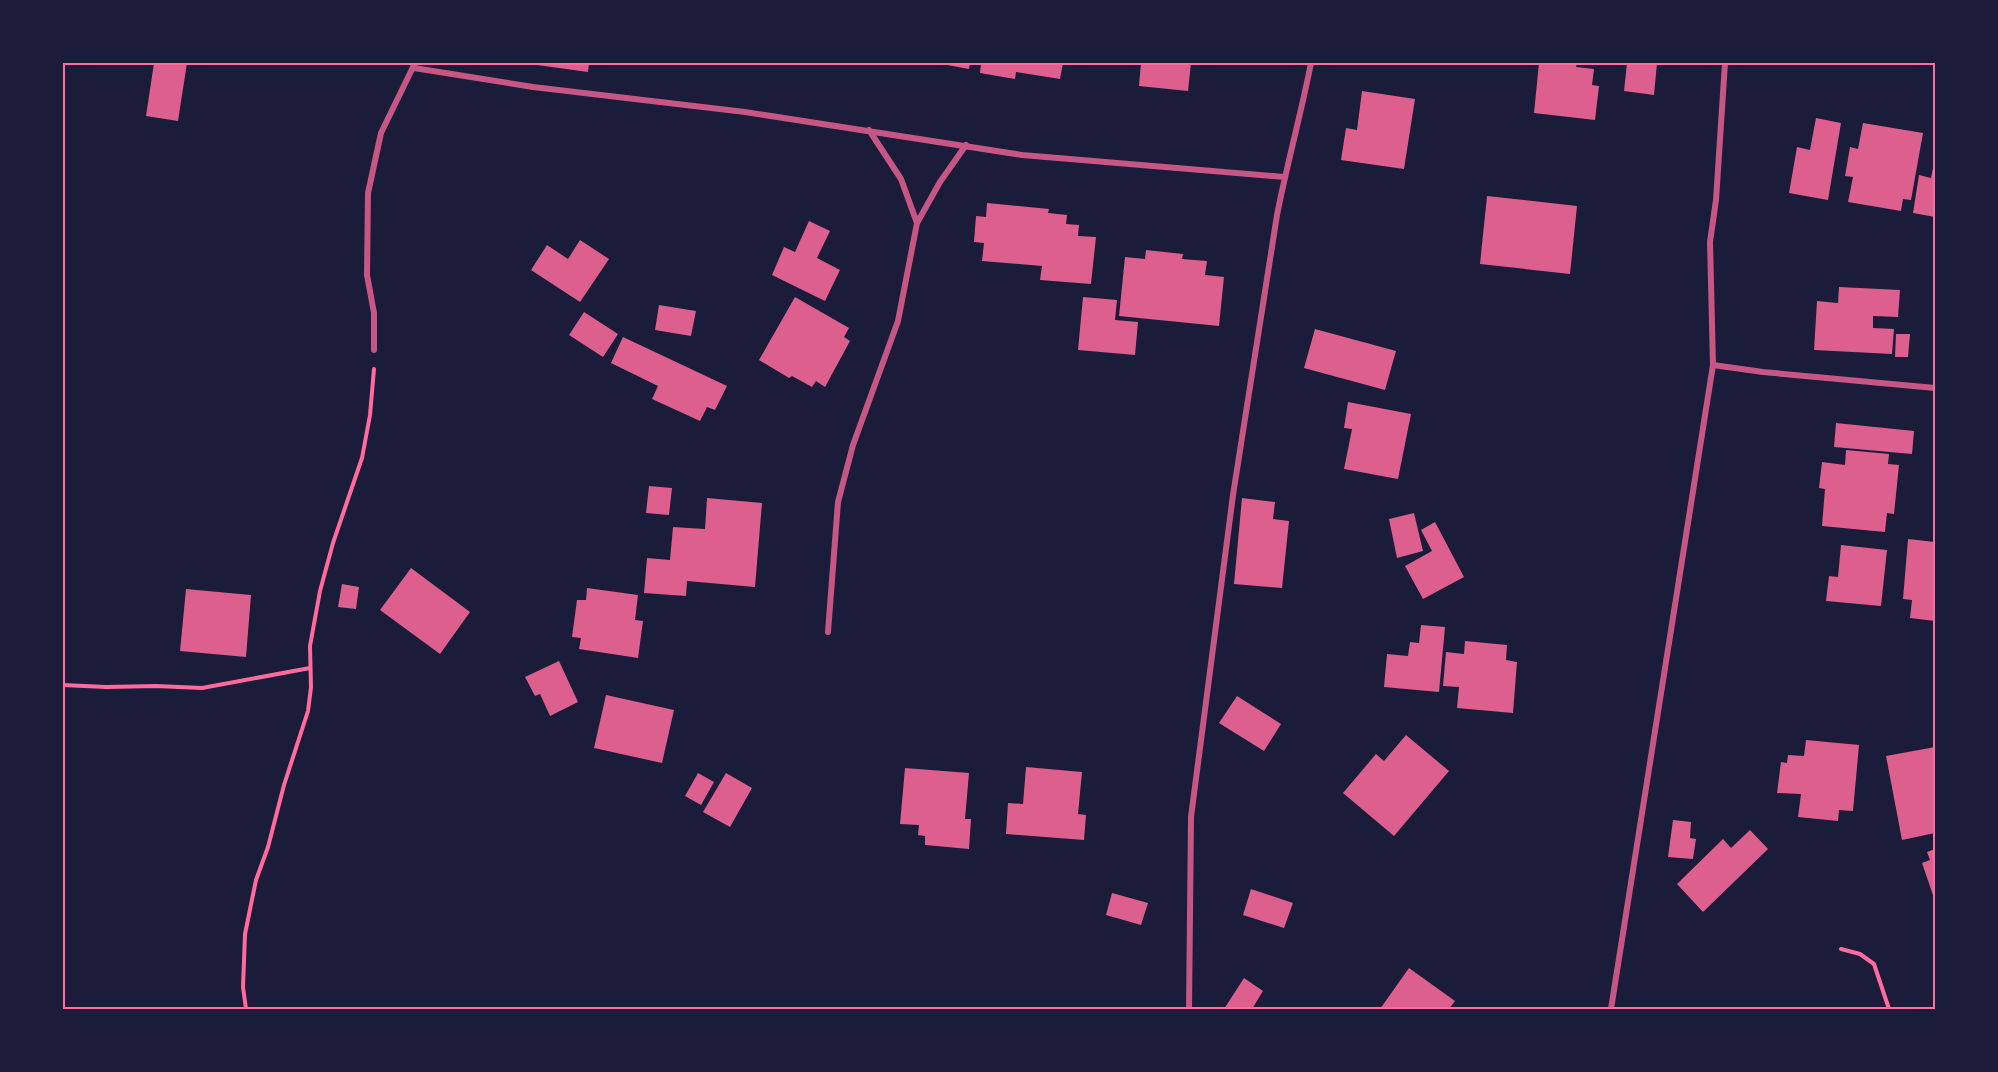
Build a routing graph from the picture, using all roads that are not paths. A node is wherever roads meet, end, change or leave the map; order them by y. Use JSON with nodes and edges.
{"nodes":[{"id":1,"x":1311,"y":63,"type":"edge"},
{"id":2,"x":1725,"y":63,"type":"edge"},
{"id":3,"x":414,"y":65,"type":"edge"},
{"id":4,"x":869,"y":130,"type":"junction"},
{"id":5,"x":966,"y":145,"type":"junction"},
{"id":6,"x":1284,"y":177,"type":"junction"},
{"id":7,"x":916,"y":223,"type":"junction"},
{"id":8,"x":374,"y":350,"type":"road end"},
{"id":9,"x":1713,"y":365,"type":"junction"},
{"id":10,"x":1935,"y":388,"type":"edge"},
{"id":11,"x":828,"y":632,"type":"dead end"},
{"id":12,"x":1189,"y":1009,"type":"edge"},
{"id":13,"x":1611,"y":1009,"type":"edge"}],
"edges":[{"from":1,"to":6,"type":"street"},
{"from":2,"to":9,"type":"street"},
{"from":3,"to":4,"type":"street"},
{"from":3,"to":8,"type":"street"},
{"from":4,"to":5,"type":"street"},
{"from":4,"to":7,"type":"street"},
{"from":5,"to":6,"type":"street"},
{"from":5,"to":7,"type":"street"},
{"from":6,"to":12,"type":"street"},
{"from":7,"to":11,"type":"street"},
{"from":9,"to":10,"type":"street"},
{"from":9,"to":13,"type":"street"}]}
